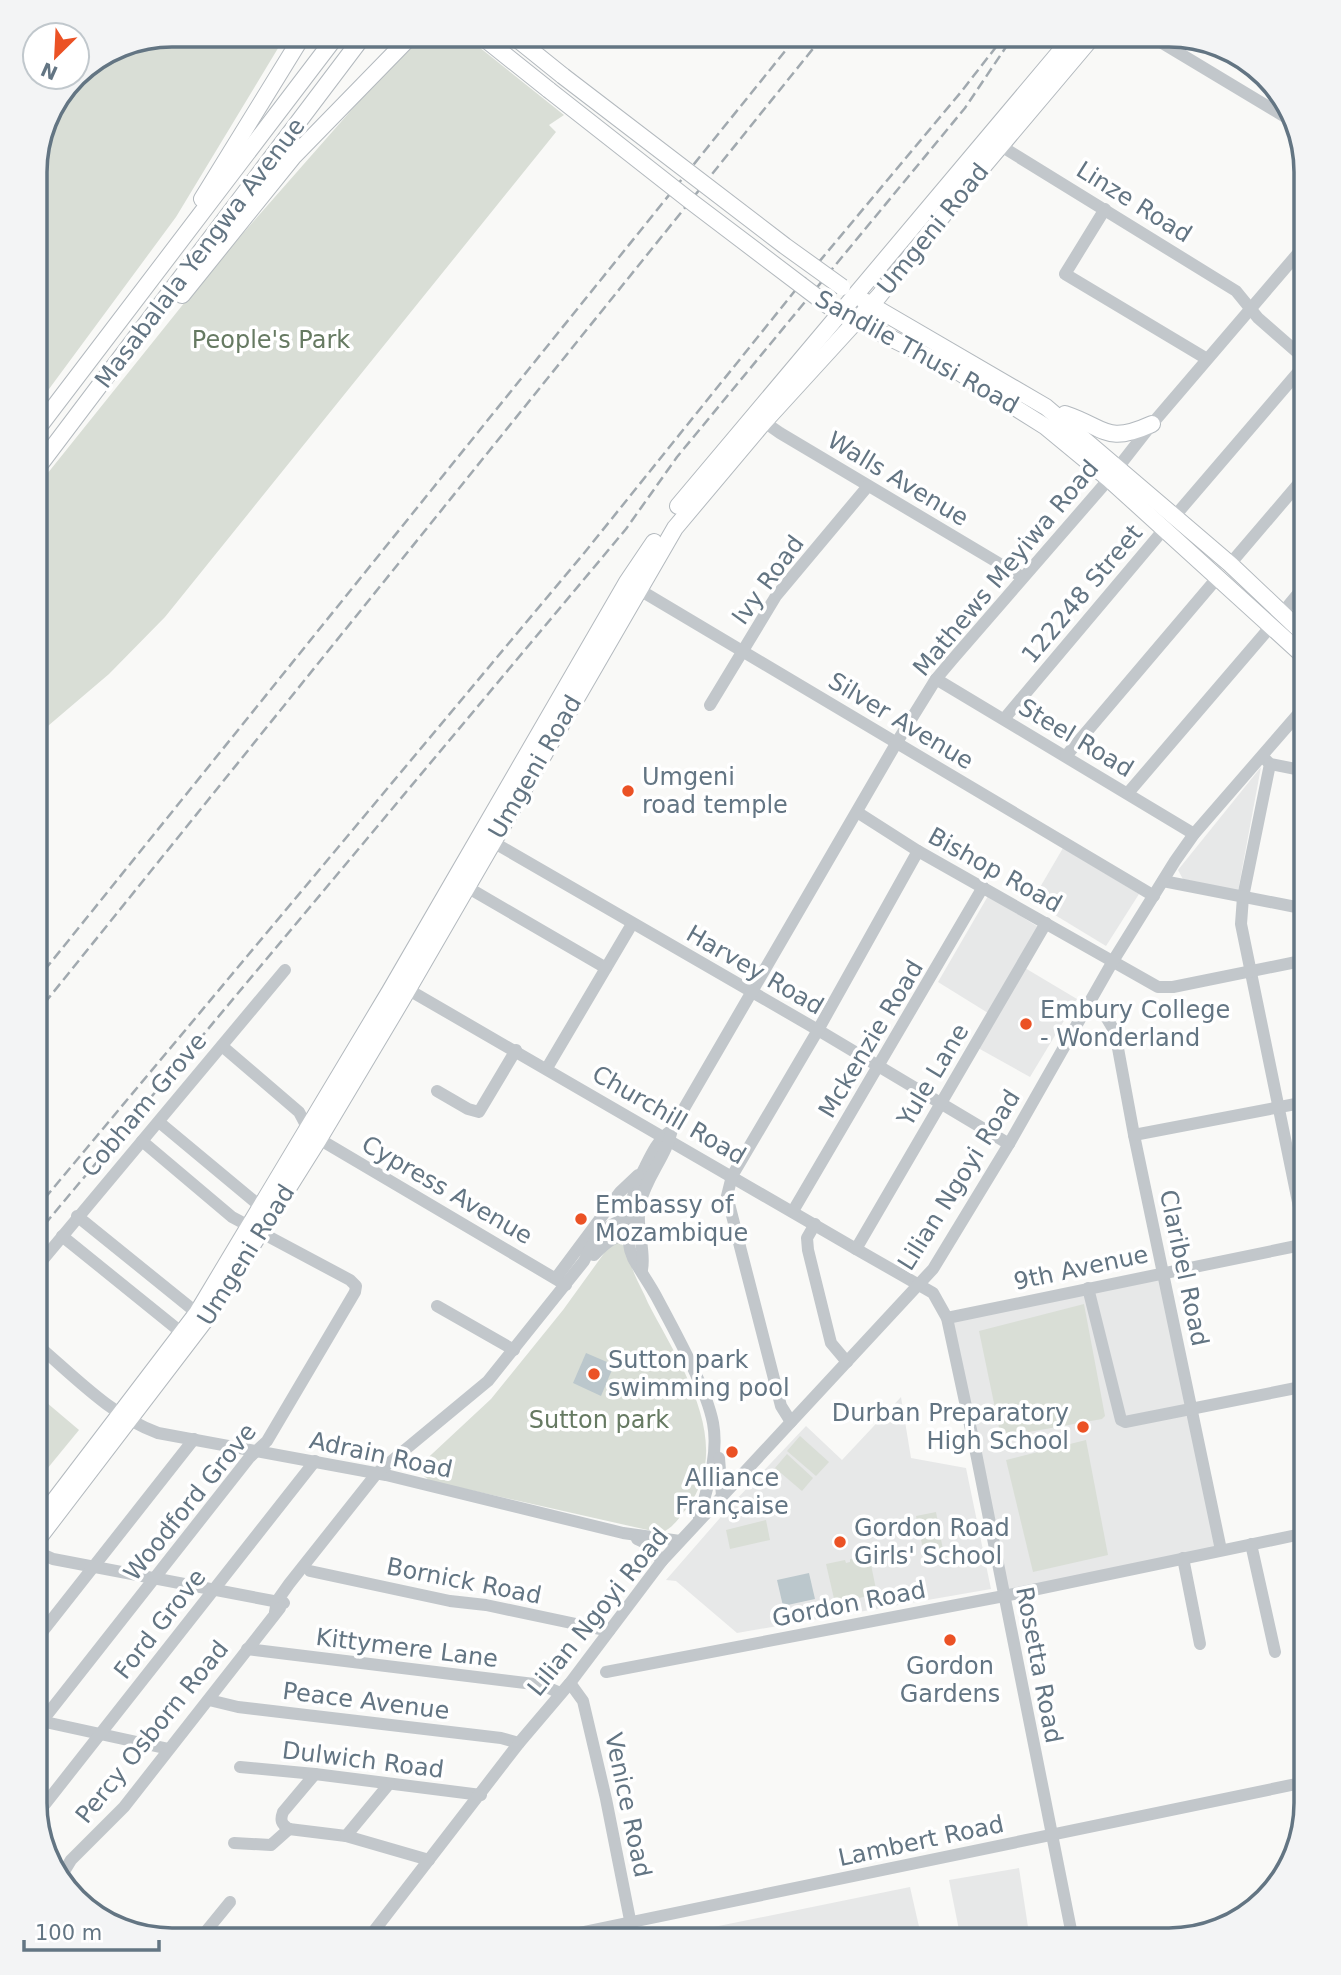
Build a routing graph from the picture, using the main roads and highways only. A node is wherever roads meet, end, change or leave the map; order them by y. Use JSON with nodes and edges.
{"nodes":[{"id":1,"x":295,"y":48,"type":"edge"},
{"id":2,"x":327,"y":48,"type":"edge"},
{"id":3,"x":354,"y":48,"type":"edge"},
{"id":4,"x":399,"y":48,"type":"edge"},
{"id":5,"x":495,"y":48,"type":"edge"},
{"id":6,"x":528,"y":48,"type":"edge"},
{"id":7,"x":1064,"y":48,"type":"edge"},
{"id":8,"x":1082,"y":48,"type":"edge"},
{"id":9,"x":995,"y":142,"type":"junction"},
{"id":10,"x":848,"y":291,"type":"junction"},
{"id":11,"x":872,"y":305,"type":"junction"},
{"id":12,"x":834,"y":310,"type":"junction"},
{"id":13,"x":857,"y":322,"type":"junction"},
{"id":14,"x":101,"y":345,"type":"junction"},
{"id":15,"x":1046,"y":407,"type":"junction"},
{"id":16,"x":81,"y":411,"type":"junction"},
{"id":17,"x":48,"y":415,"type":"edge"},
{"id":18,"x":759,"y":418,"type":"junction"},
{"id":19,"x":1152,"y":424,"type":"road end"},
{"id":20,"x":48,"y":454,"type":"edge"},
{"id":21,"x":1114,"y":473,"type":"junction"},
{"id":22,"x":1170,"y":523,"type":"junction"},
{"id":23,"x":1277,"y":619,"type":"junction"},
{"id":24,"x":1294,"y":629,"type":"edge"},
{"id":25,"x":1294,"y":642,"type":"edge"},
{"id":26,"x":125,"y":1417,"type":"junction"},
{"id":27,"x":47,"y":1510,"type":"edge"},
{"id":28,"x":47,"y":1526,"type":"edge"}],
"edges":[{"from":1,"to":14,"type":"main road"},
{"from":2,"to":14,"type":"main road","name":"Masabalala Yengwa Avenue"},
{"from":3,"to":16,"type":"main road","name":"Masabalala Yengwa Avenue"},
{"from":4,"to":16,"type":"main road"},
{"from":5,"to":12,"type":"main road","name":"Sandile Thusi Road","bridge":true},
{"from":6,"to":10,"type":"main road","name":"Sandile Thusi Road","bridge":true},
{"from":7,"to":9,"type":"main road","name":"Umgeni Road"},
{"from":8,"to":9,"type":"main road","name":"Umgeni Road"},
{"from":9,"to":10,"type":"main road","name":"Umgeni Road"},
{"from":9,"to":11,"type":"main road","name":"Umgeni Road"},
{"from":10,"to":11,"type":"main road","name":"Sandile Thusi Road"},
{"from":10,"to":12,"type":"main road","name":"Umgeni Road"},
{"from":11,"to":13,"type":"main road","name":"Umgeni Road"},
{"from":11,"to":15,"type":"main road","name":"Sandile Thusi Road"},
{"from":12,"to":13,"type":"main road","name":"Sandile Thusi Road"},
{"from":12,"to":18,"type":"main road","name":"Umgeni Road"},
{"from":13,"to":18,"type":"main road","name":"Umgeni Road"},
{"from":13,"to":21,"type":"main road","name":"Sandile Thusi Road"},
{"from":14,"to":17,"type":"main road","name":"Masabalala Yengwa Avenue"},
{"from":15,"to":19,"type":"main road"},
{"from":15,"to":21,"type":"main road","name":"Sandile Thusi Road"},
{"from":16,"to":20,"type":"main road","name":"Masabalala Yengwa Avenue"},
{"from":18,"to":26,"type":"main road","name":"Umgeni Road"},
{"from":21,"to":22,"type":"main road","name":"Sandile Thusi Road"},
{"from":22,"to":23,"type":"main road","name":"Sandile Thusi Road"},
{"from":22,"to":23,"type":"main road","name":"Sandile Thusi Road"},
{"from":23,"to":24,"type":"main road","name":"Sandile Thusi Road"},
{"from":23,"to":25,"type":"main road","name":"Sandile Thusi Road"},
{"from":26,"to":27,"type":"main road","name":"Umgeni Road"},
{"from":26,"to":28,"type":"main road","name":"Umgeni Road"}]}
